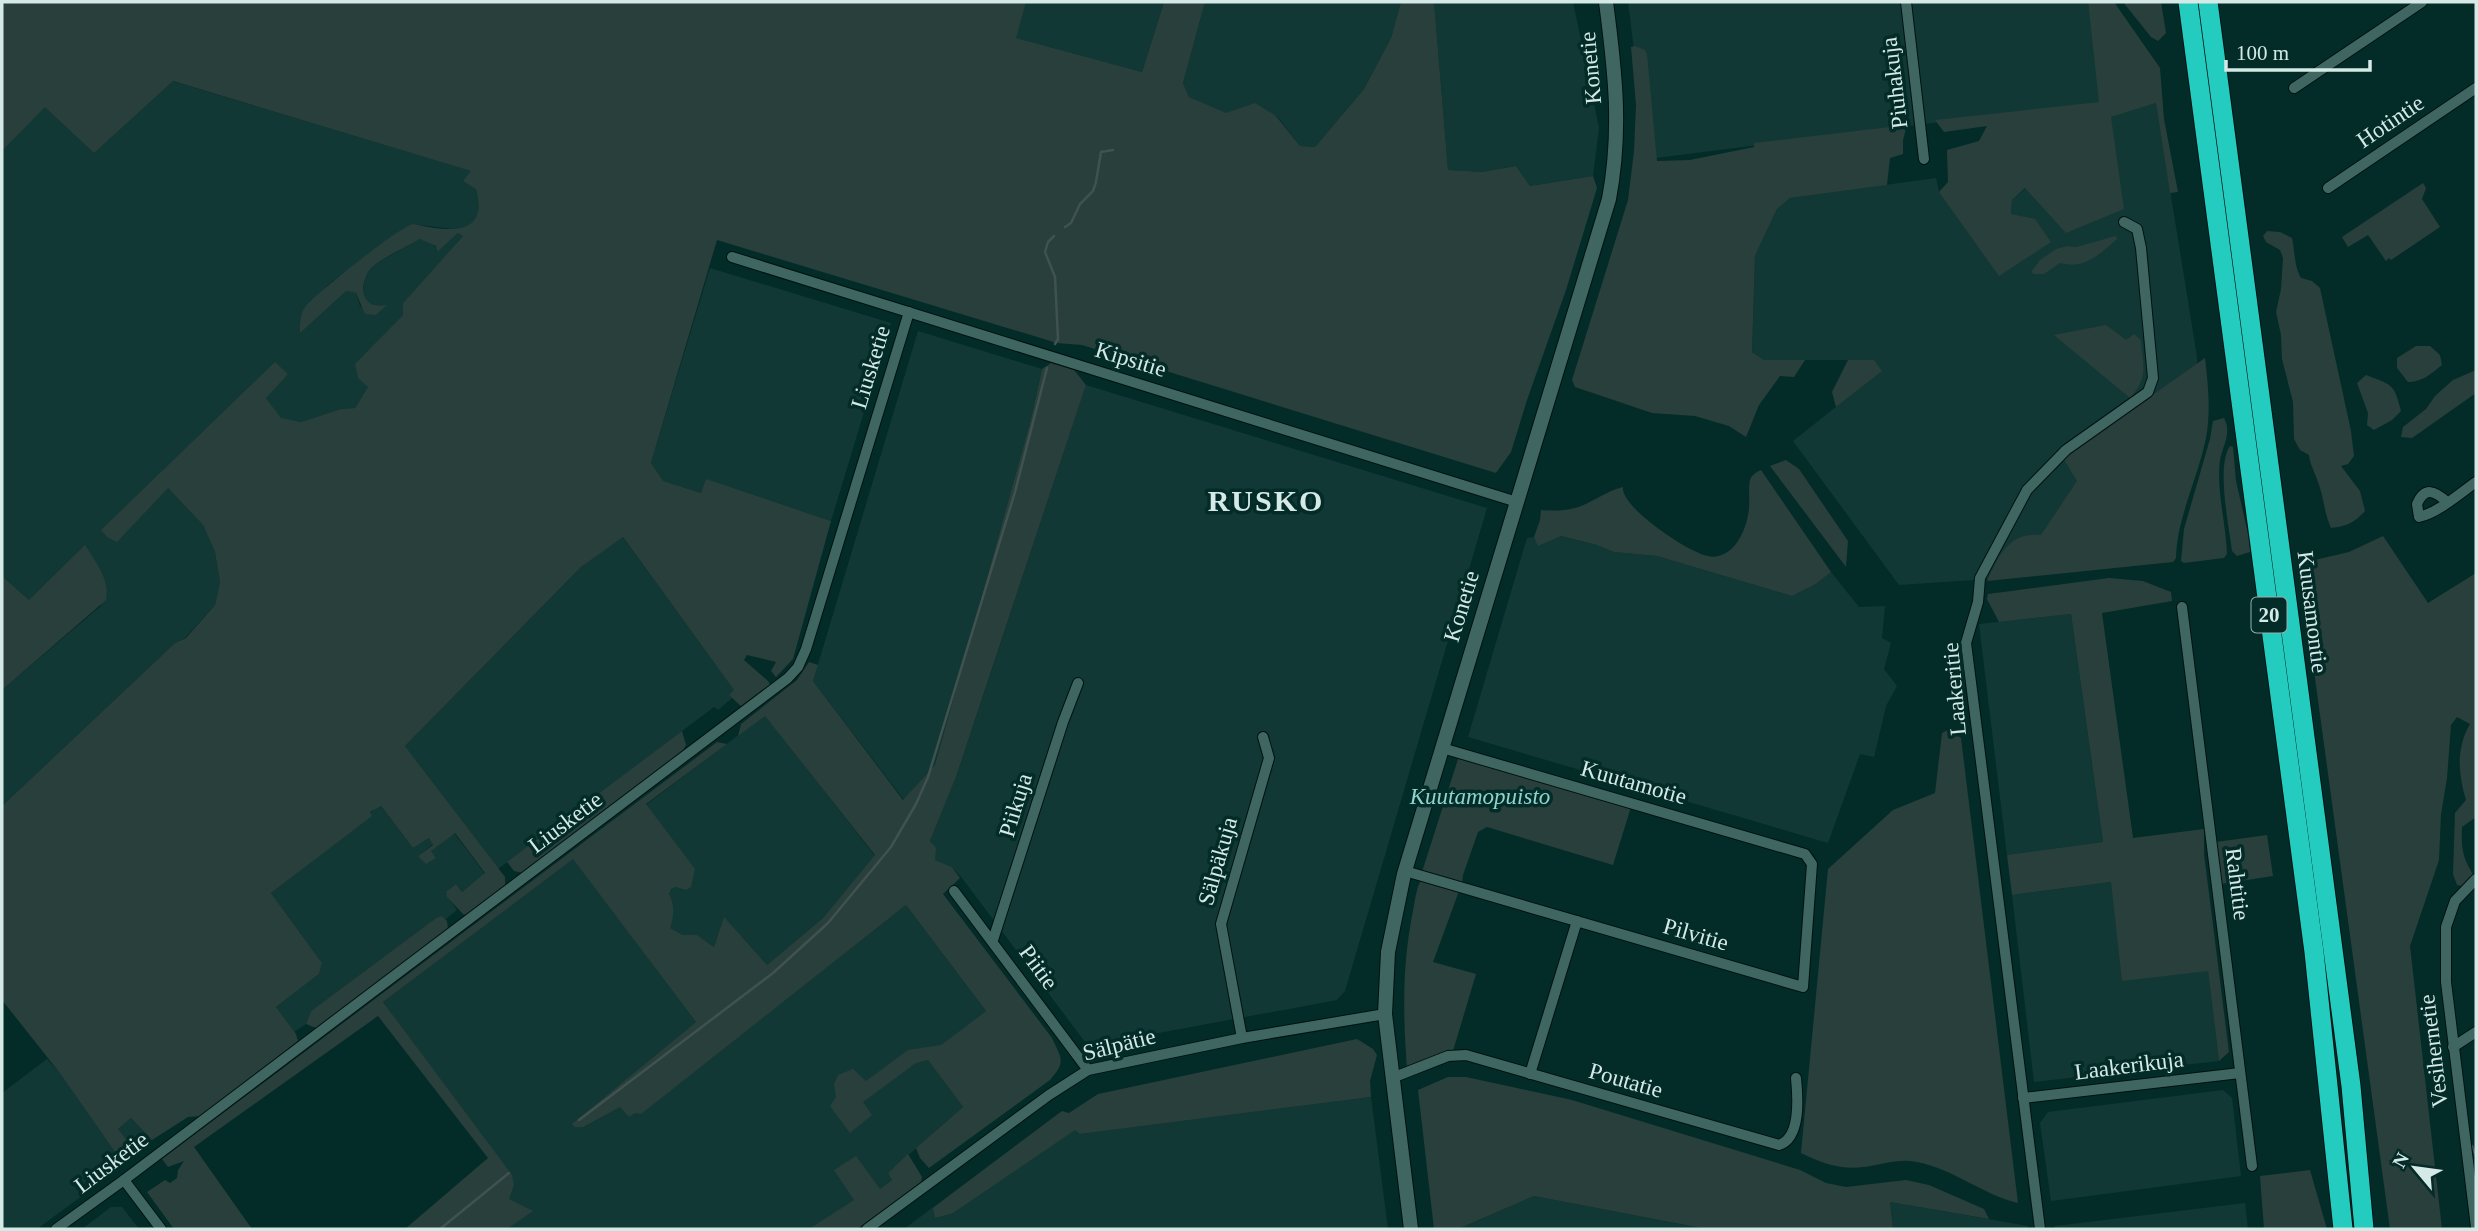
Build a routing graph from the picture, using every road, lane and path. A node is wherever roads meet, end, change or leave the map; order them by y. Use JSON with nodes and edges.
{"nodes":[{"id":1,"x":1606,"y":2,"type":"edge"},
{"id":2,"x":1906,"y":2,"type":"edge"},
{"id":3,"x":2188,"y":2,"type":"edge"},
{"id":4,"x":2208,"y":2,"type":"edge"},
{"id":5,"x":2422,"y":2,"type":"edge"},
{"id":6,"x":2294,"y":88,"type":"dead end"},
{"id":7,"x":2476,"y":88,"type":"edge"},
{"id":8,"x":1924,"y":159,"type":"dead end"},
{"id":9,"x":2328,"y":188,"type":"dead end"},
{"id":10,"x":2124,"y":222,"type":"dead end"},
{"id":11,"x":732,"y":257,"type":"dead end"},
{"id":12,"x":909,"y":312,"type":"junction"},
{"id":13,"x":2476,"y":482,"type":"edge"},
{"id":14,"x":1517,"y":502,"type":"junction"},
{"id":15,"x":2447,"y":502,"type":"dead end"},
{"id":16,"x":2182,"y":607,"type":"dead end"},
{"id":17,"x":1078,"y":683,"type":"dead end"},
{"id":18,"x":1263,"y":737,"type":"dead end"},
{"id":19,"x":1442,"y":748,"type":"junction"},
{"id":20,"x":1405,"y":871,"type":"junction"},
{"id":21,"x":2476,"y":879,"type":"edge"},
{"id":22,"x":954,"y":891,"type":"dead end"},
{"id":23,"x":1577,"y":921,"type":"junction"},
{"id":24,"x":993,"y":940,"type":"junction"},
{"id":25,"x":1803,"y":987,"type":"joint"},
{"id":26,"x":1385,"y":1014,"type":"junction"},
{"id":27,"x":2476,"y":1032,"type":"edge"},
{"id":28,"x":1242,"y":1038,"type":"junction"},
{"id":29,"x":2453,"y":1047,"type":"junction"},
{"id":30,"x":1088,"y":1070,"type":"junction"},
{"id":31,"x":2240,"y":1073,"type":"junction"},
{"id":32,"x":1530,"y":1074,"type":"junction"},
{"id":33,"x":1392,"y":1078,"type":"junction"},
{"id":34,"x":1796,"y":1078,"type":"dead end"},
{"id":35,"x":2351,"y":1086,"type":"junction"},
{"id":36,"x":2023,"y":1098,"type":"junction"},
{"id":37,"x":2252,"y":1166,"type":"dead end"},
{"id":38,"x":2473,"y":1170,"type":"edge"},
{"id":39,"x":124,"y":1181,"type":"junction"},
{"id":40,"x":2476,"y":1227,"type":"edge"},
{"id":41,"x":56,"y":1229,"type":"edge"},
{"id":42,"x":161,"y":1229,"type":"edge"},
{"id":43,"x":867,"y":1229,"type":"edge"},
{"id":44,"x":1411,"y":1229,"type":"edge"},
{"id":45,"x":2040,"y":1229,"type":"edge"},
{"id":46,"x":2343,"y":1229,"type":"edge"},
{"id":47,"x":2364,"y":1229,"type":"edge"},
{"id":48,"x":2371,"y":1229,"type":"edge"}],
"edges":[{"from":1,"to":14,"type":"street","name":"Konetie"},
{"from":2,"to":8,"type":"street","name":"Piuhakuja"},
{"from":3,"to":46,"type":"highway","name":"Kuusamontie","number":"20"},
{"from":4,"to":35,"type":"highway","name":"Kuusamontie","number":"20"},
{"from":5,"to":6,"type":"street"},
{"from":7,"to":9,"type":"street","name":"Hotintie"},
{"from":10,"to":36,"type":"street","name":"Laakeritie"},
{"from":11,"to":12,"type":"street","name":"Kipsitie"},
{"from":12,"to":14,"type":"street","name":"Kipsitie"},
{"from":12,"to":39,"type":"street","name":"Liusketie"},
{"from":13,"to":15,"type":"street"},
{"from":14,"to":19,"type":"street","name":"Konetie"},
{"from":16,"to":31,"type":"street","name":"Rahtitie"},
{"from":17,"to":24,"type":"street","name":"Piikuja"},
{"from":18,"to":28,"type":"street","name":"Sälpäkuja"},
{"from":19,"to":20,"type":"street","name":"Konetie"},
{"from":19,"to":25,"type":"street","name":"Kuutamotie"},
{"from":20,"to":23,"type":"street","name":"Pilvitie"},
{"from":20,"to":26,"type":"street","name":"Konetie"},
{"from":21,"to":29,"type":"street","name":"Vesihernetie"},
{"from":22,"to":24,"type":"street","name":"Piitie"},
{"from":23,"to":25,"type":"street","name":"Pilvitie"},
{"from":23,"to":32,"type":"street"},
{"from":24,"to":30,"type":"street","name":"Piitie"},
{"from":26,"to":28,"type":"street","name":"Sälpätie"},
{"from":26,"to":33,"type":"street","name":"Konetie"},
{"from":27,"to":29,"type":"street"},
{"from":28,"to":30,"type":"street","name":"Sälpätie"},
{"from":29,"to":38,"type":"street","name":"Vesihernetie"},
{"from":30,"to":43,"type":"street","name":"Sälpätie"},
{"from":31,"to":36,"type":"street","name":"Laakerikuja"},
{"from":31,"to":37,"type":"street","name":"Rahtitie"},
{"from":32,"to":33,"type":"street","name":"Poutatie"},
{"from":32,"to":34,"type":"street","name":"Poutatie"},
{"from":33,"to":44,"type":"street","name":"Konetie"},
{"from":35,"to":47,"type":"highway","name":"Kuusamontie","number":"20"},
{"from":35,"to":48,"type":"highway"},
{"from":36,"to":45,"type":"street","name":"Laakeritie"},
{"from":38,"to":40,"type":"street","name":"Vesihernetie"},
{"from":39,"to":41,"type":"street","name":"Liusketie"},
{"from":39,"to":42,"type":"street"}]}
